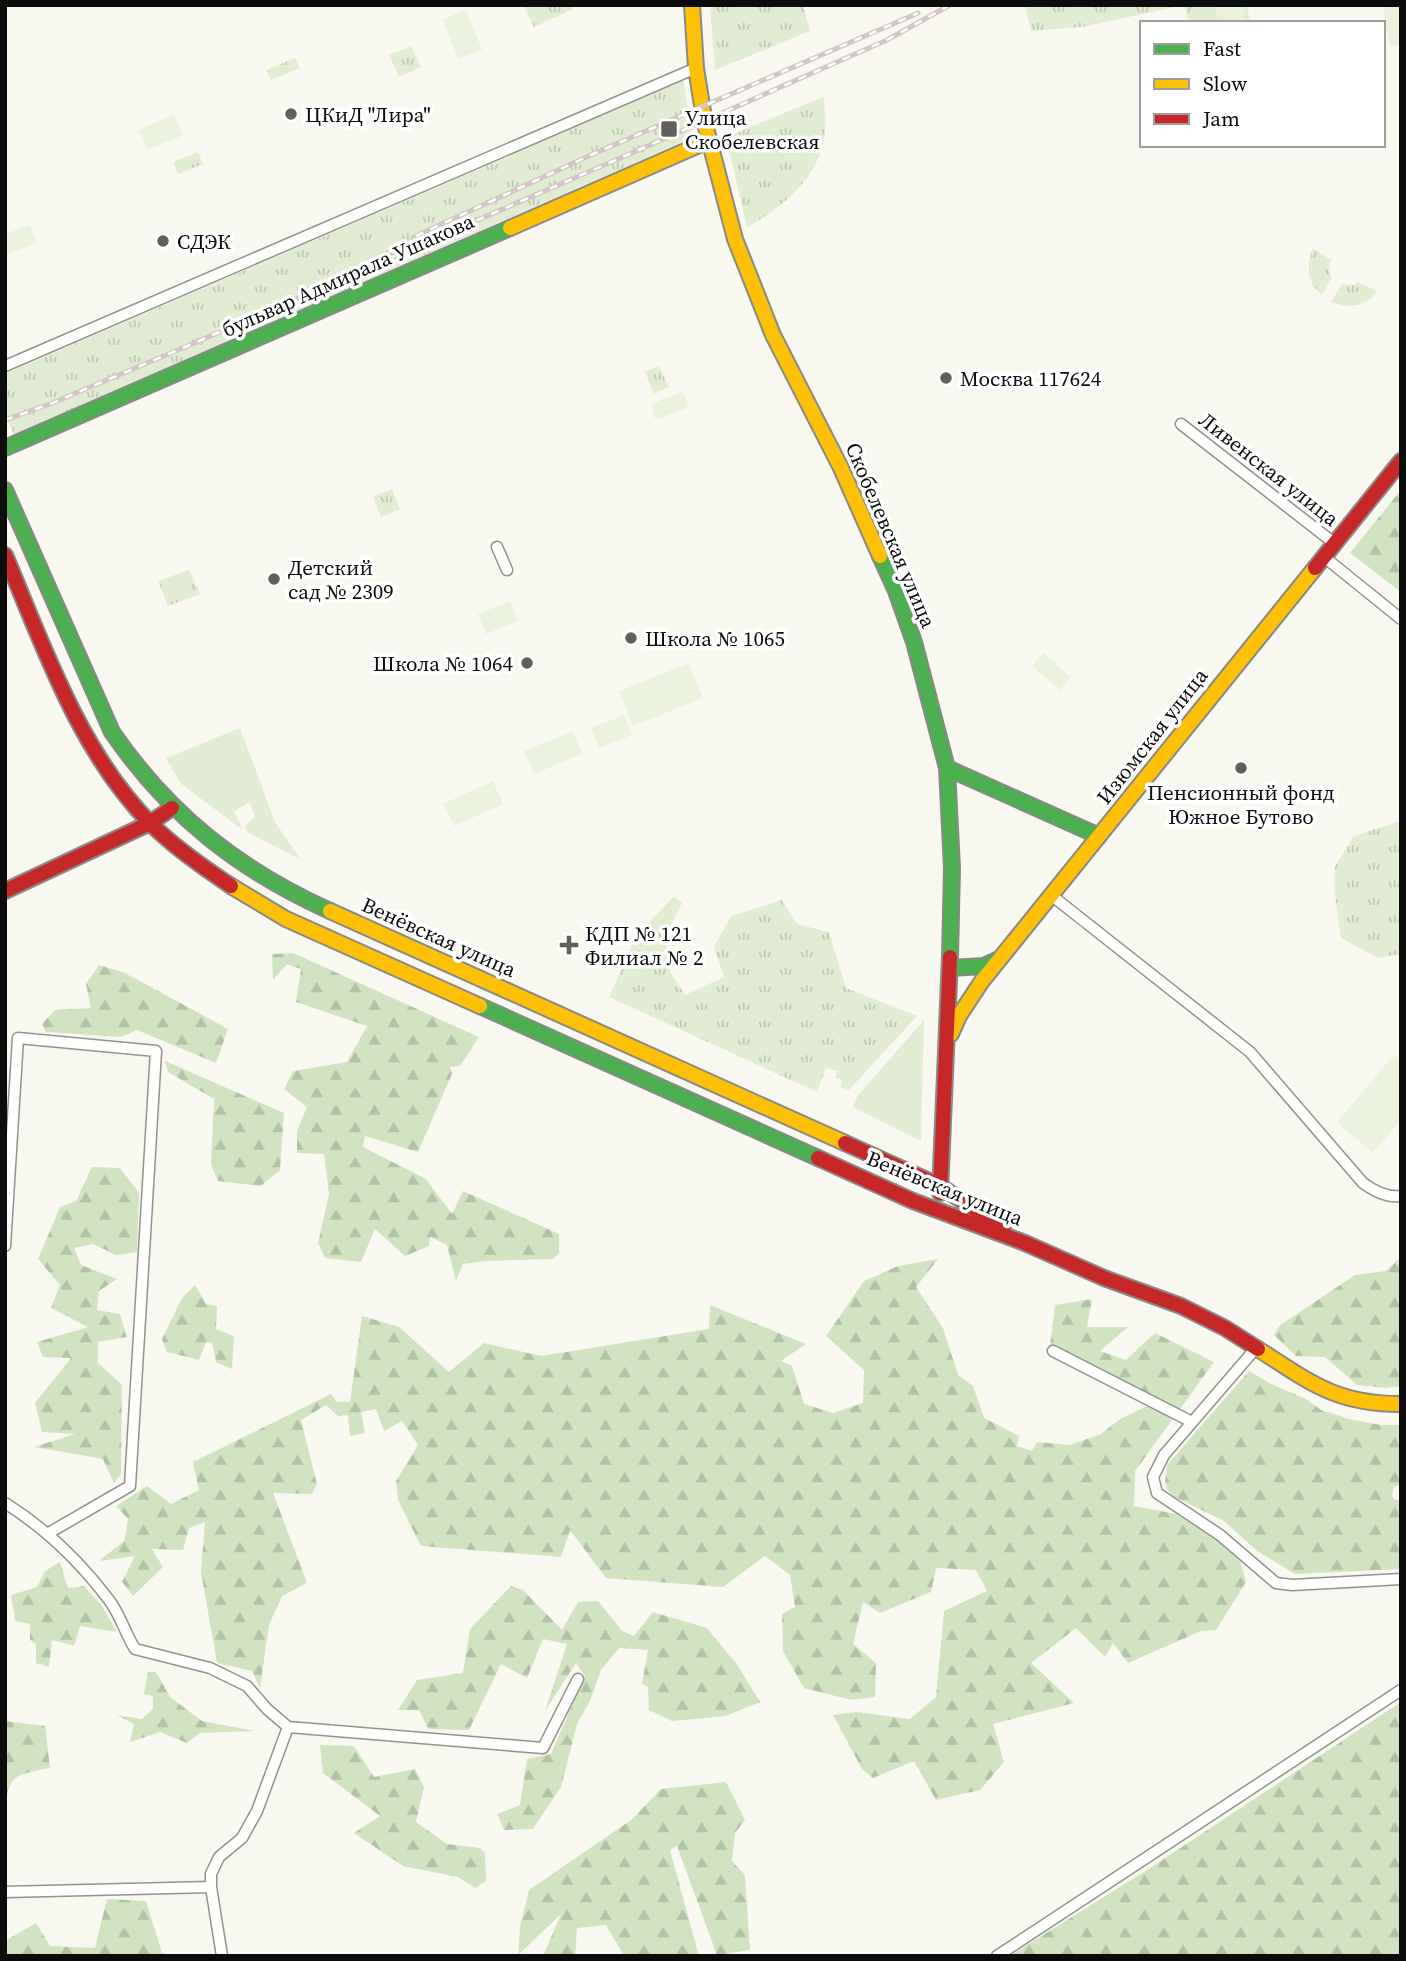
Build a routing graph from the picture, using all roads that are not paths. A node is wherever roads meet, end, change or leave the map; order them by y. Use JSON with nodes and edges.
{"nodes":[{"id":1,"x":692,"y":5,"type":"edge"},
{"id":2,"x":696,"y":68,"type":"junction"},
{"id":3,"x":708,"y":141,"type":"junction"},
{"id":4,"x":5,"y":366,"type":"edge"},
{"id":5,"x":1181,"y":424,"type":"dead end"},
{"id":6,"x":5,"y":448,"type":"edge"},
{"id":7,"x":1401,"y":461,"type":"edge"},
{"id":8,"x":5,"y":490,"type":"edge"},
{"id":9,"x":1334,"y":543,"type":"junction"},
{"id":10,"x":497,"y":547,"type":"dead end"},
{"id":11,"x":34,"y":553,"type":"junction"},
{"id":12,"x":1323,"y":556,"type":"junction"},
{"id":13,"x":6,"y":561,"type":"edge"},
{"id":14,"x":507,"y":570,"type":"dead end"},
{"id":15,"x":1401,"y":619,"type":"edge"},
{"id":16,"x":947,"y":768,"type":"junction"},
{"id":17,"x":172,"y":808,"type":"junction"},
{"id":18,"x":150,"y":823,"type":"junction"},
{"id":19,"x":1099,"y":836,"type":"junction"},
{"id":20,"x":5,"y":891,"type":"edge"},
{"id":21,"x":1051,"y":895,"type":"junction"},
{"id":22,"x":1001,"y":958,"type":"junction"},
{"id":23,"x":950,"y":968,"type":"junction"},
{"id":24,"x":508,"y":991,"type":"junction"},
{"id":25,"x":499,"y":1015,"type":"junction"},
{"id":26,"x":572,"y":1019,"type":"junction"},
{"id":27,"x":560,"y":1042,"type":"junction"},
{"id":28,"x":947,"y":1045,"type":"junction"},
{"id":29,"x":942,"y":1154,"type":"junction"},
{"id":30,"x":914,"y":1174,"type":"junction"},
{"id":31,"x":940,"y":1186,"type":"junction"},
{"id":32,"x":1401,"y":1196,"type":"edge"},
{"id":33,"x":913,"y":1201,"type":"junction"},
{"id":34,"x":948,"y":1214,"type":"junction"},
{"id":35,"x":1025,"y":1243,"type":"junction"},
{"id":36,"x":5,"y":1245,"type":"edge"},
{"id":37,"x":1256,"y":1348,"type":"junction"},
{"id":38,"x":1052,"y":1351,"type":"dead end"},
{"id":39,"x":1401,"y":1404,"type":"edge"},
{"id":40,"x":1192,"y":1422,"type":"junction"},
{"id":41,"x":5,"y":1503,"type":"edge"},
{"id":42,"x":47,"y":1534,"type":"junction"},
{"id":43,"x":1401,"y":1579,"type":"edge"},
{"id":44,"x":578,"y":1679,"type":"dead end"},
{"id":45,"x":1401,"y":1690,"type":"edge"},
{"id":46,"x":288,"y":1727,"type":"junction"},
{"id":47,"x":211,"y":1887,"type":"junction"},
{"id":48,"x":5,"y":1892,"type":"edge"},
{"id":49,"x":222,"y":1956,"type":"edge"},
{"id":50,"x":997,"y":1956,"type":"edge"}],
"edges":[{"from":1,"to":2,"type":"street","name":"Скобелевская улица"},
{"from":2,"to":3,"type":"street","name":"Скобелевская улица"},
{"from":2,"to":4,"type":"street"},
{"from":3,"to":6,"type":"street","name":"бульвар Адмирала Ушакова"},
{"from":3,"to":16,"type":"street","name":"Скобелевская улица"},
{"from":5,"to":9,"type":"street","name":"Ливенская улица"},
{"from":7,"to":9,"type":"street","name":"Изюмская улица"},
{"from":8,"to":11,"type":"street","name":"Венёвская улица"},
{"from":9,"to":12,"type":"street","name":"Изюмская улица"},
{"from":10,"to":14,"type":"street"},
{"from":11,"to":13,"type":"street"},
{"from":11,"to":17,"type":"street","name":"Венёвская улица"},
{"from":12,"to":15,"type":"street","name":"Ливенская улица"},
{"from":12,"to":19,"type":"street","name":"Изюмская улица"},
{"from":13,"to":18,"type":"street","name":"Венёвская улица"},
{"from":16,"to":19,"type":"street"},
{"from":16,"to":23,"type":"street","name":"Скобелевская улица"},
{"from":17,"to":18,"type":"street"},
{"from":17,"to":24,"type":"street","name":"Венёвская улица"},
{"from":18,"to":20,"type":"street"},
{"from":18,"to":25,"type":"street","name":"Венёвская улица"},
{"from":19,"to":21,"type":"street","name":"Изюмская улица"},
{"from":21,"to":22,"type":"street","name":"Изюмская улица"},
{"from":21,"to":32,"type":"street"},
{"from":22,"to":23,"type":"street"},
{"from":22,"to":28,"type":"street","name":"Изюмская улица"},
{"from":23,"to":28,"type":"street","name":"Скобелевская улица"},
{"from":24,"to":25,"type":"street"},
{"from":24,"to":26,"type":"street","name":"Венёвская улица"},
{"from":25,"to":27,"type":"street","name":"Венёвская улица"},
{"from":26,"to":27,"type":"street"},
{"from":26,"to":30,"type":"street","name":"Венёвская улица"},
{"from":27,"to":33,"type":"street","name":"Венёвская улица"},
{"from":28,"to":29,"type":"street","name":"Скобелевская улица"},
{"from":29,"to":30,"type":"street"},
{"from":29,"to":31,"type":"street","name":"Скобелевская улица"},
{"from":30,"to":31,"type":"street","name":"Венёвская улица"},
{"from":31,"to":33,"type":"street"},
{"from":31,"to":34,"type":"street","name":"Скобелевская улица"},
{"from":31,"to":35,"type":"street","name":"Венёвская улица"},
{"from":33,"to":34,"type":"street","name":"Венёвская улица"},
{"from":34,"to":35,"type":"street","name":"Венёвская улица"},
{"from":35,"to":37,"type":"street","name":"Венёвская улица"},
{"from":36,"to":42,"type":"street"},
{"from":37,"to":39,"type":"street","name":"Венёвская улица"},
{"from":37,"to":40,"type":"street"},
{"from":38,"to":40,"type":"street"},
{"from":40,"to":43,"type":"street"},
{"from":41,"to":42,"type":"street"},
{"from":42,"to":46,"type":"street"},
{"from":44,"to":46,"type":"street"},
{"from":45,"to":50,"type":"street"},
{"from":46,"to":47,"type":"street"},
{"from":47,"to":48,"type":"street"},
{"from":47,"to":49,"type":"street"}]}
